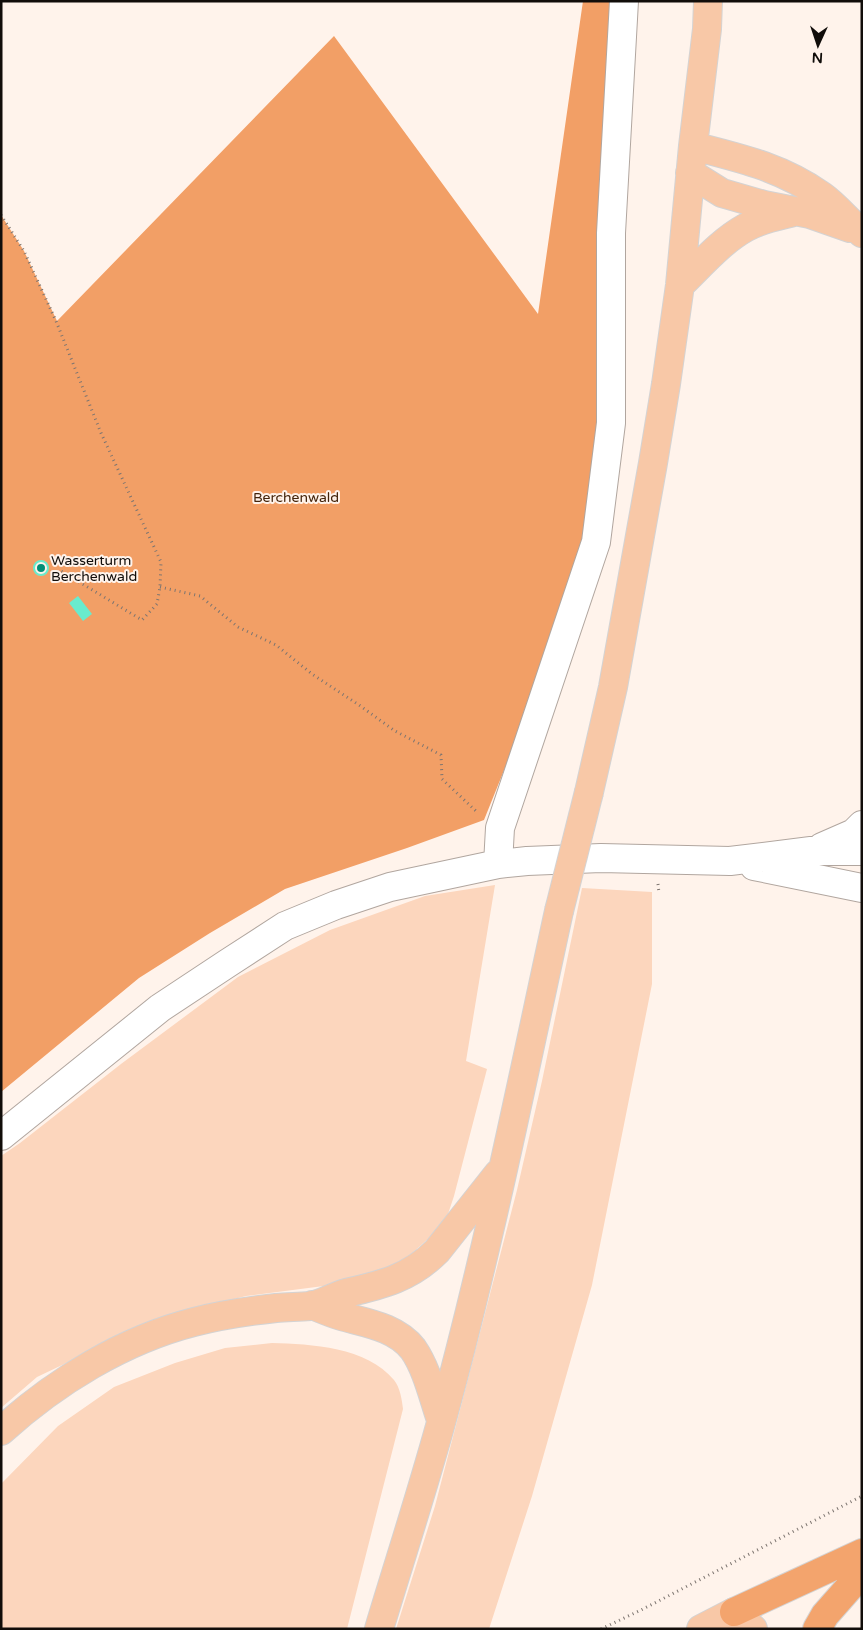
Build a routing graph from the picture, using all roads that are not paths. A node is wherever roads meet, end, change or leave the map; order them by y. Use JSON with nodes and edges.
{"nodes":[{"id":1,"x":624,"y":1,"type":"edge"},
{"id":2,"x":708,"y":1,"type":"edge"},
{"id":3,"x":693,"y":146,"type":"junction"},
{"id":4,"x":690,"y":173,"type":"junction"},
{"id":5,"x":798,"y":211,"type":"junction"},
{"id":6,"x":861,"y":232,"type":"edge"},
{"id":7,"x":680,"y":285,"type":"junction"},
{"id":8,"x":862,"y":825,"type":"edge"},
{"id":9,"x":811,"y":851,"type":"junction"},
{"id":10,"x":862,"y":851,"type":"edge"},
{"id":11,"x":730,"y":861,"type":"junction"},
{"id":12,"x":498,"y":864,"type":"junction"},
{"id":13,"x":862,"y":888,"type":"edge"},
{"id":14,"x":1,"y":1136,"type":"edge"},
{"id":15,"x":504,"y":1167,"type":"junction"},
{"id":16,"x":312,"y":1305,"type":"junction"},
{"id":17,"x":441,"y":1420,"type":"junction"},
{"id":18,"x":1,"y":1431,"type":"edge"},
{"id":19,"x":862,"y":1553,"type":"edge"},
{"id":20,"x":862,"y":1574,"type":"edge"},
{"id":21,"x":741,"y":1623,"type":"edge"},
{"id":22,"x":379,"y":1629,"type":"edge"},
{"id":23,"x":701,"y":1629,"type":"edge"},
{"id":24,"x":817,"y":1629,"type":"edge"}],
"edges":[{"from":1,"to":12,"type":"street"},
{"from":2,"to":3,"type":"main road"},
{"from":3,"to":4,"type":"main road"},
{"from":3,"to":6,"type":"main road"},
{"from":4,"to":5,"type":"main road"},
{"from":4,"to":7,"type":"main road"},
{"from":5,"to":6,"type":"main road"},
{"from":5,"to":7,"type":"main road"},
{"from":7,"to":15,"type":"main road","bridge":true},
{"from":8,"to":9,"type":"street"},
{"from":9,"to":10,"type":"street"},
{"from":9,"to":11,"type":"street"},
{"from":11,"to":12,"type":"street"},
{"from":11,"to":13,"type":"street"},
{"from":12,"to":14,"type":"street"},
{"from":15,"to":16,"type":"main road"},
{"from":15,"to":17,"type":"main road"},
{"from":16,"to":17,"type":"main road"},
{"from":16,"to":18,"type":"main road"},
{"from":17,"to":22,"type":"main road"},
{"from":19,"to":21,"type":"highway"},
{"from":20,"to":24,"type":"highway"},
{"from":21,"to":23,"type":"main road"}]}
